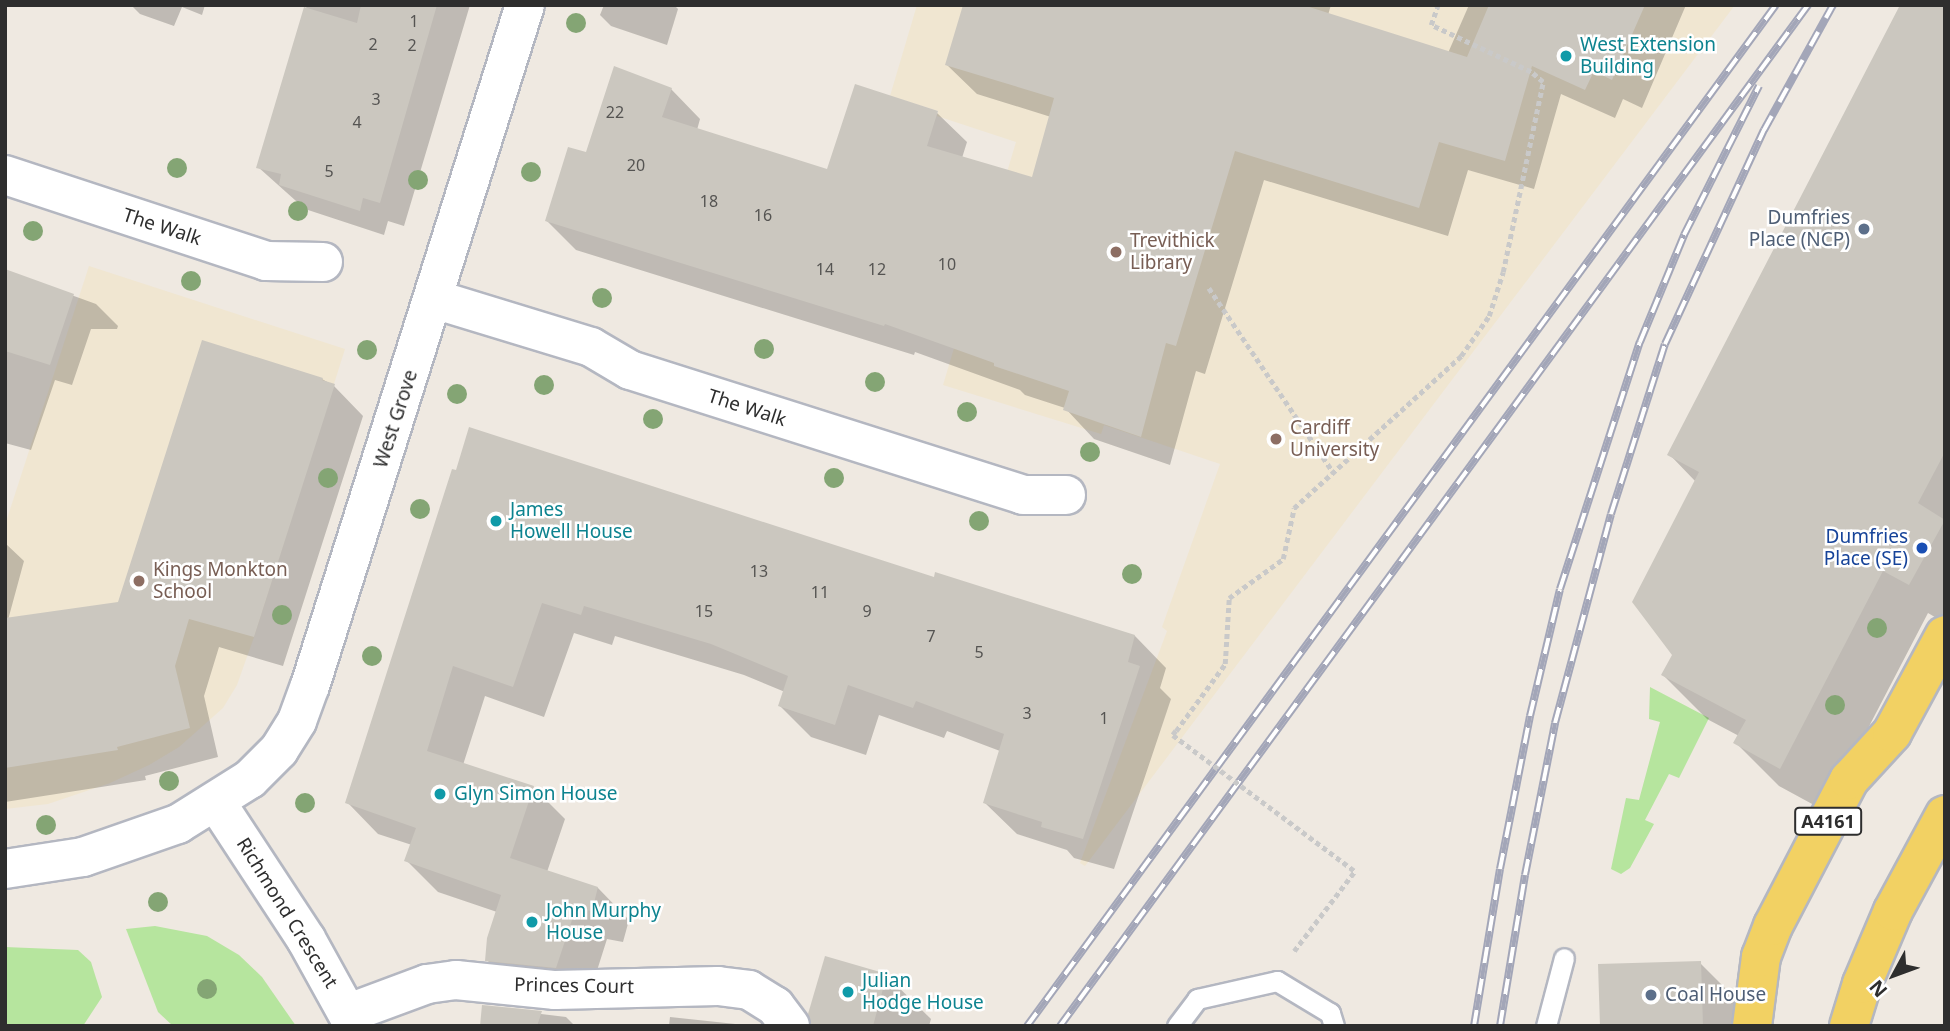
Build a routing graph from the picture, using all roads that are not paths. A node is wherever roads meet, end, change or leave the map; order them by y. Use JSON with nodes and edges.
{"nodes":[{"id":1,"x":526,"y":5,"type":"edge"},
{"id":2,"x":5,"y":175,"type":"edge"},
{"id":3,"x":323,"y":262,"type":"dead end"},
{"id":4,"x":434,"y":299,"type":"junction"},
{"id":5,"x":1066,"y":495,"type":"dead end"},
{"id":6,"x":1945,"y":635,"type":"edge"},
{"id":7,"x":216,"y":802,"type":"junction"},
{"id":8,"x":1945,"y":815,"type":"edge"},
{"id":9,"x":5,"y":869,"type":"edge"},
{"id":10,"x":1564,"y":958,"type":"dead end"},
{"id":11,"x":352,"y":1019,"type":"edge"},
{"id":12,"x":789,"y":1026,"type":"edge"},
{"id":13,"x":1177,"y":1026,"type":"edge"},
{"id":14,"x":1334,"y":1026,"type":"edge"},
{"id":15,"x":1546,"y":1026,"type":"edge"},
{"id":16,"x":1752,"y":1026,"type":"edge"},
{"id":17,"x":1849,"y":1026,"type":"edge"}],
"edges":[{"from":1,"to":4,"type":"street","name":"West Grove"},
{"from":2,"to":3,"type":"street","name":"The Walk"},
{"from":4,"to":5,"type":"street","name":"The Walk"},
{"from":4,"to":7,"type":"street","name":"West Grove"},
{"from":6,"to":16,"type":"main road","number":"A4161"},
{"from":7,"to":9,"type":"street","name":"West Grove"},
{"from":7,"to":11,"type":"street","name":"Richmond Crescent"},
{"from":8,"to":17,"type":"main road"},
{"from":10,"to":15,"type":"lane"},
{"from":11,"to":12,"type":"street","name":"Princes Court"},
{"from":13,"to":14,"type":"lane"}]}
